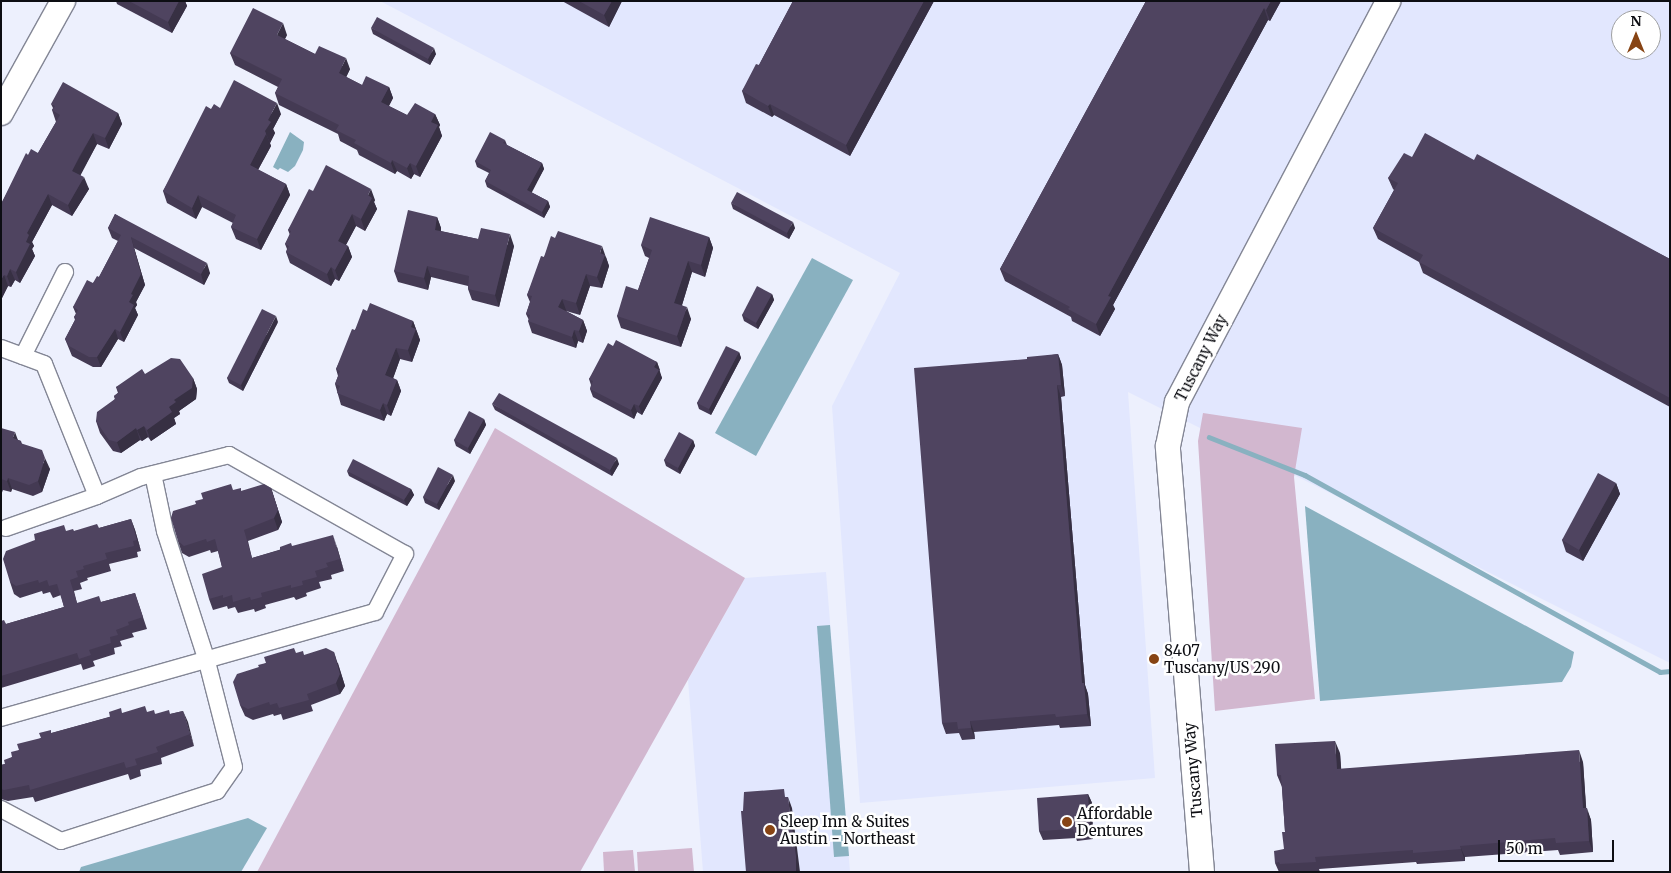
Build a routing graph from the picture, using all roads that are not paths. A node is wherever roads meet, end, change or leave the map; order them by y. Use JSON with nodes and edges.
{"nodes":[{"id":1,"x":63,"y":1,"type":"edge"},
{"id":2,"x":1388,"y":1,"type":"edge"},
{"id":3,"x":1,"y":113,"type":"edge"},
{"id":4,"x":64,"y":272,"type":"dead end"},
{"id":5,"x":1,"y":348,"type":"edge"},
{"id":6,"x":23,"y":356,"type":"junction"},
{"id":7,"x":152,"y":474,"type":"junction"},
{"id":8,"x":97,"y":496,"type":"junction"},
{"id":9,"x":6,"y":528,"type":"dead end"},
{"id":10,"x":206,"y":658,"type":"junction"},
{"id":11,"x":1,"y":718,"type":"edge"},
{"id":12,"x":1,"y":809,"type":"edge"},
{"id":13,"x":1202,"y":872,"type":"edge"}],
"edges":[{"from":1,"to":3,"type":"street"},
{"from":2,"to":13,"type":"street","name":"Tuscany Way"},
{"from":4,"to":6,"type":"street"},
{"from":5,"to":6,"type":"street"},
{"from":6,"to":8,"type":"street"},
{"from":7,"to":8,"type":"street"},
{"from":7,"to":10,"type":"street"},
{"from":7,"to":10,"type":"street"},
{"from":8,"to":9,"type":"street"},
{"from":10,"to":11,"type":"street"},
{"from":10,"to":12,"type":"street"}]}
